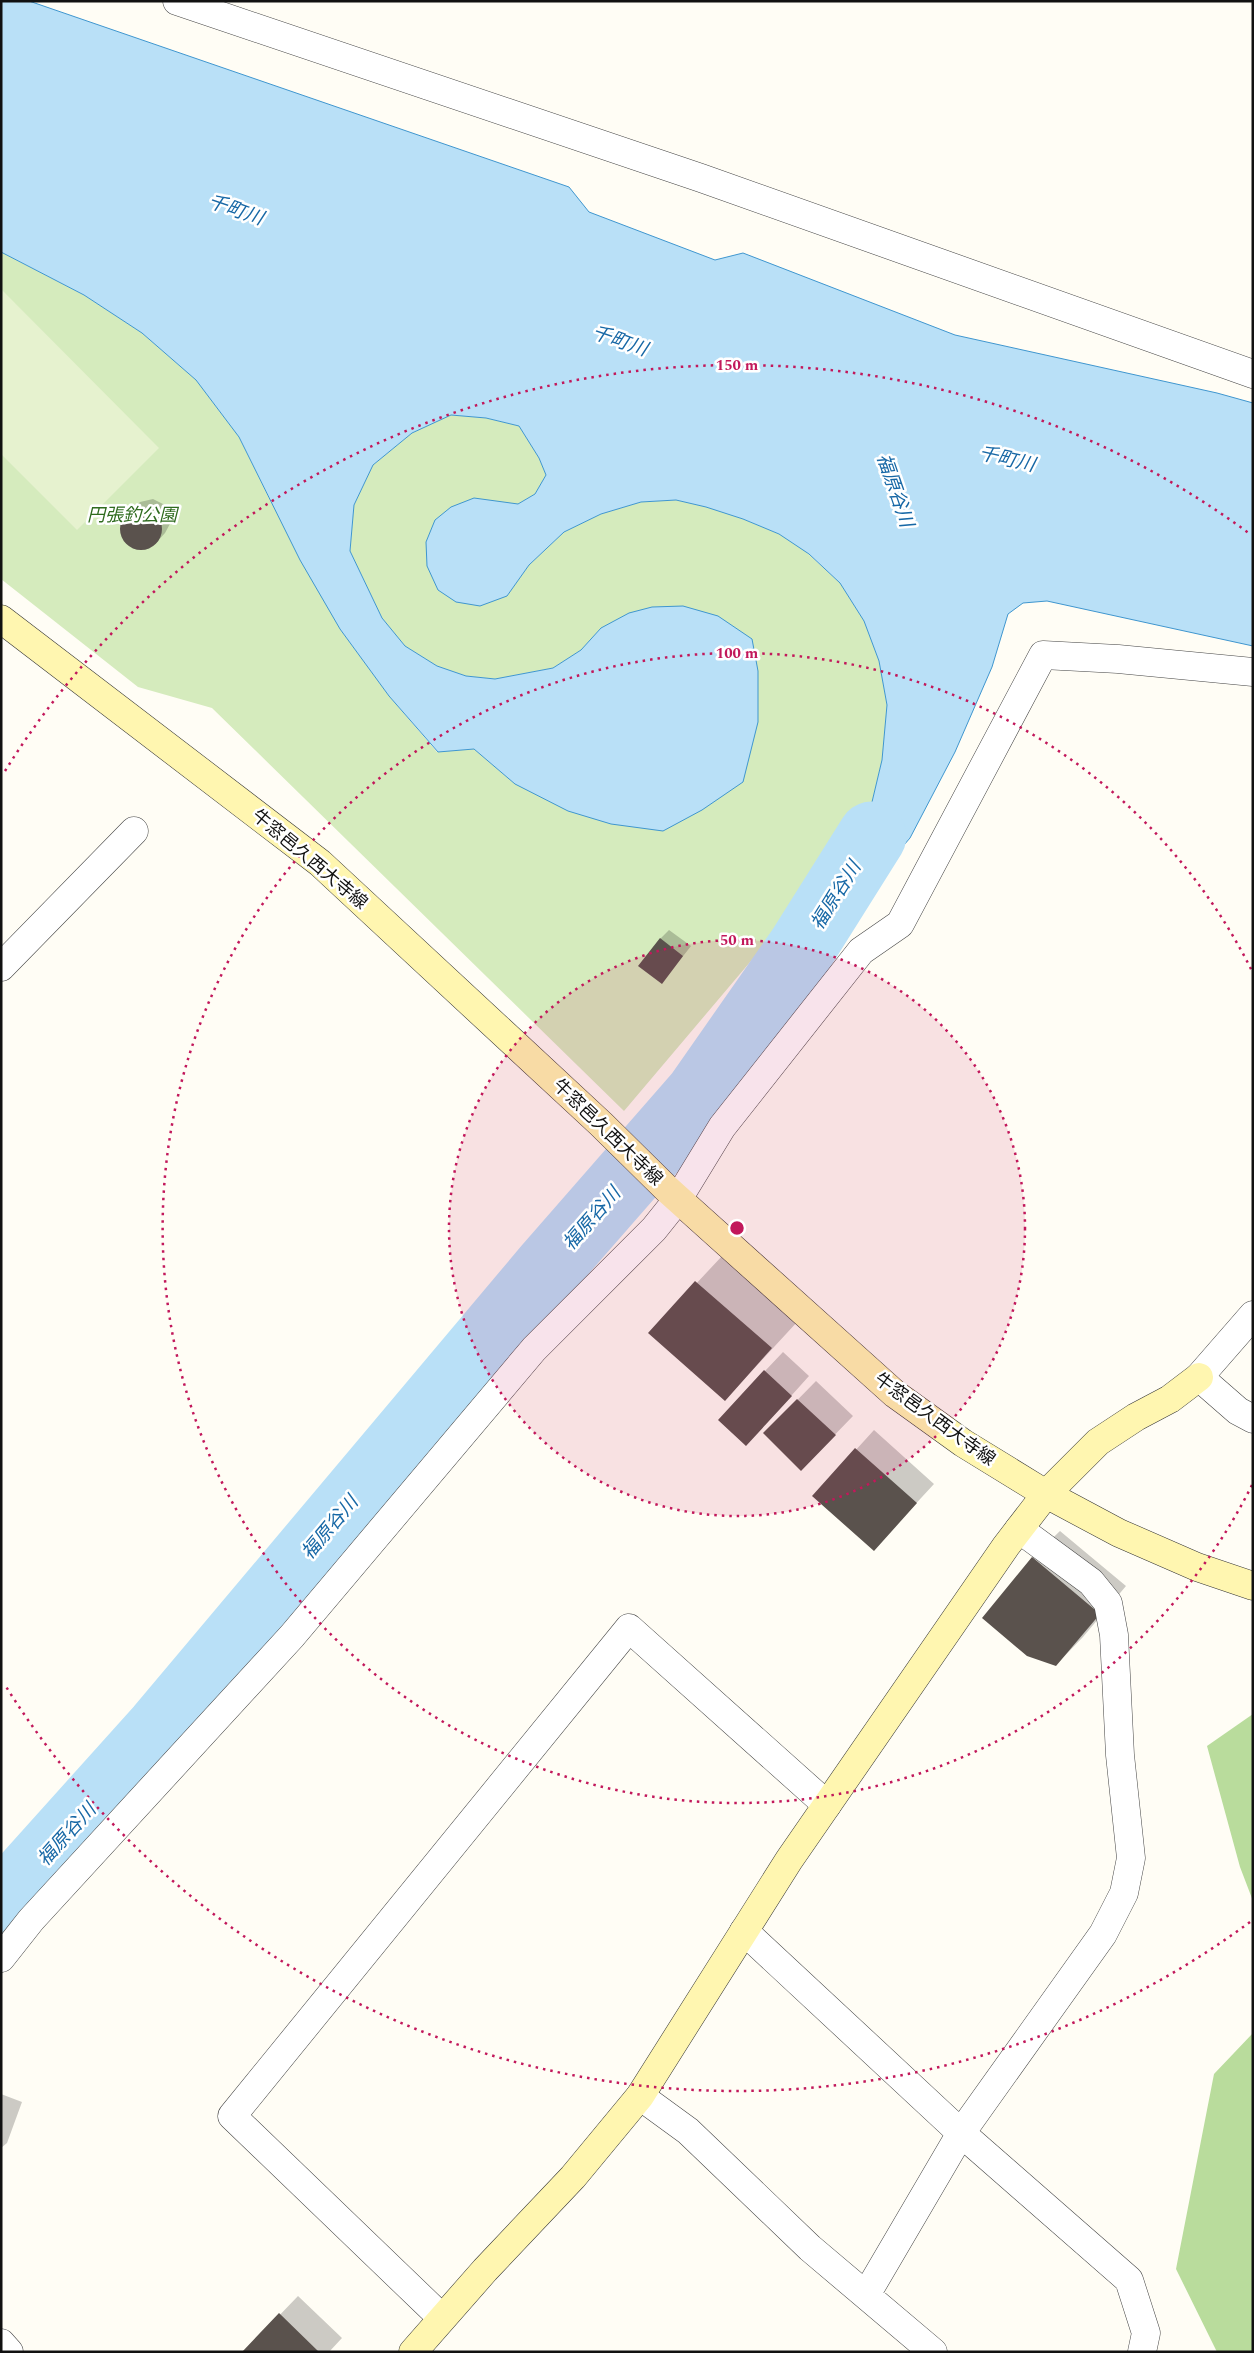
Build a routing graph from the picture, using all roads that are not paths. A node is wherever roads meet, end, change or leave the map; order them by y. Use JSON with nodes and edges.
{"nodes":[{"id":1,"x":177,"y":1,"type":"edge"},
{"id":2,"x":1253,"y":374,"type":"edge"},
{"id":3,"x":1,"y":618,"type":"edge"},
{"id":4,"x":1253,"y":672,"type":"edge"},
{"id":5,"x":134,"y":831,"type":"dead end"},
{"id":6,"x":1,"y":967,"type":"edge"},
{"id":7,"x":673,"y":1195,"type":"junction"},
{"id":8,"x":1253,"y":1315,"type":"edge"},
{"id":9,"x":1199,"y":1377,"type":"junction"},
{"id":10,"x":1253,"y":1419,"type":"edge"},
{"id":11,"x":1046,"y":1494,"type":"junction"},
{"id":12,"x":1019,"y":1529,"type":"junction"},
{"id":13,"x":1253,"y":1586,"type":"edge"},
{"id":14,"x":827,"y":1805,"type":"junction"},
{"id":15,"x":744,"y":1931,"type":"junction"},
{"id":16,"x":1,"y":1958,"type":"edge"},
{"id":17,"x":640,"y":2096,"type":"junction"},
{"id":18,"x":961,"y":2133,"type":"junction"},
{"id":19,"x":866,"y":2295,"type":"junction"},
{"id":20,"x":442,"y":2318,"type":"junction"},
{"id":21,"x":1,"y":2343,"type":"edge"},
{"id":22,"x":418,"y":2350,"type":"edge"},
{"id":23,"x":9,"y":2352,"type":"edge"},
{"id":24,"x":933,"y":2352,"type":"edge"},
{"id":25,"x":1142,"y":2352,"type":"edge"}],
"edges":[{"from":1,"to":2,"type":"street"},
{"from":3,"to":7,"type":"main road","name":"牛窓邑久西大寺線"},
{"from":4,"to":7,"type":"street"},
{"from":5,"to":6,"type":"street"},
{"from":7,"to":11,"type":"main road","name":"牛窓邑久西大寺線"},
{"from":7,"to":16,"type":"street"},
{"from":8,"to":9,"type":"street"},
{"from":9,"to":10,"type":"street"},
{"from":9,"to":11,"type":"main road"},
{"from":11,"to":12,"type":"main road"},
{"from":11,"to":13,"type":"main road","name":"牛窓邑久西大寺線"},
{"from":12,"to":14,"type":"main road"},
{"from":12,"to":18,"type":"street"},
{"from":14,"to":15,"type":"main road"},
{"from":14,"to":20,"type":"street"},
{"from":15,"to":17,"type":"main road"},
{"from":15,"to":18,"type":"street"},
{"from":17,"to":19,"type":"street"},
{"from":17,"to":20,"type":"main road"},
{"from":18,"to":19,"type":"street"},
{"from":18,"to":25,"type":"street"},
{"from":19,"to":24,"type":"street"},
{"from":20,"to":22,"type":"main road"},
{"from":21,"to":23,"type":"street"}]}
